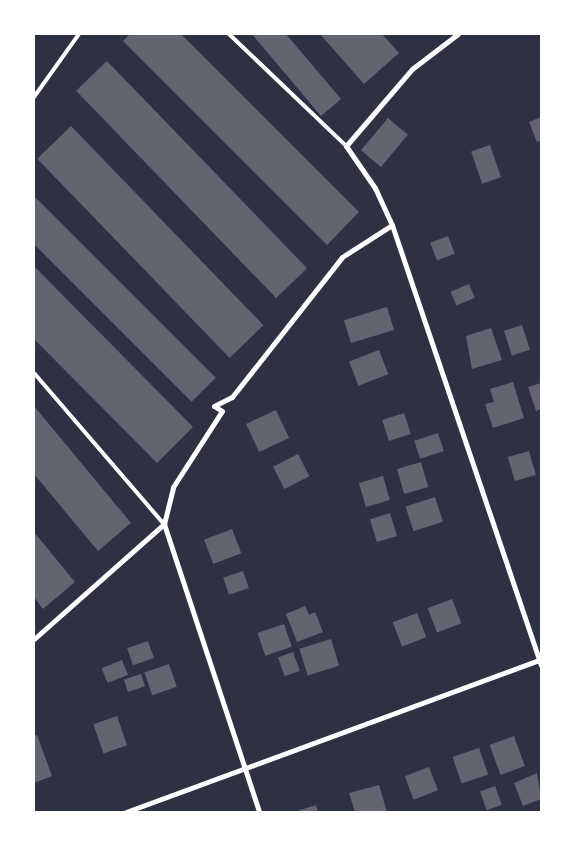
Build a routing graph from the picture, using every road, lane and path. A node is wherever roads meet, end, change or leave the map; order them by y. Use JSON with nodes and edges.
{"nodes":[{"id":1,"x":79,"y":34,"type":"edge"},
{"id":2,"x":229,"y":34,"type":"edge"},
{"id":3,"x":458,"y":34,"type":"edge"},
{"id":4,"x":34,"y":97,"type":"edge"},
{"id":5,"x":346,"y":146,"type":"junction"},
{"id":6,"x":392,"y":225,"type":"junction"},
{"id":7,"x":34,"y":372,"type":"edge"},
{"id":8,"x":164,"y":524,"type":"junction"},
{"id":9,"x":34,"y":639,"type":"edge"},
{"id":10,"x":540,"y":659,"type":"edge"},
{"id":11,"x":541,"y":666,"type":"edge"},
{"id":12,"x":242,"y":769,"type":"junction"},
{"id":13,"x":126,"y":812,"type":"edge"},
{"id":14,"x":259,"y":812,"type":"edge"}],
"edges":[{"from":1,"to":4,"type":"lane"},
{"from":2,"to":5,"type":"lane"},
{"from":3,"to":5,"type":"street"},
{"from":5,"to":6,"type":"street"},
{"from":6,"to":8,"type":"street"},
{"from":6,"to":10,"type":"street"},
{"from":7,"to":8,"type":"lane"},
{"from":8,"to":9,"type":"street"},
{"from":8,"to":12,"type":"street"},
{"from":10,"to":11,"type":"street"},
{"from":10,"to":12,"type":"street"},
{"from":12,"to":13,"type":"street"},
{"from":12,"to":14,"type":"street"}]}
